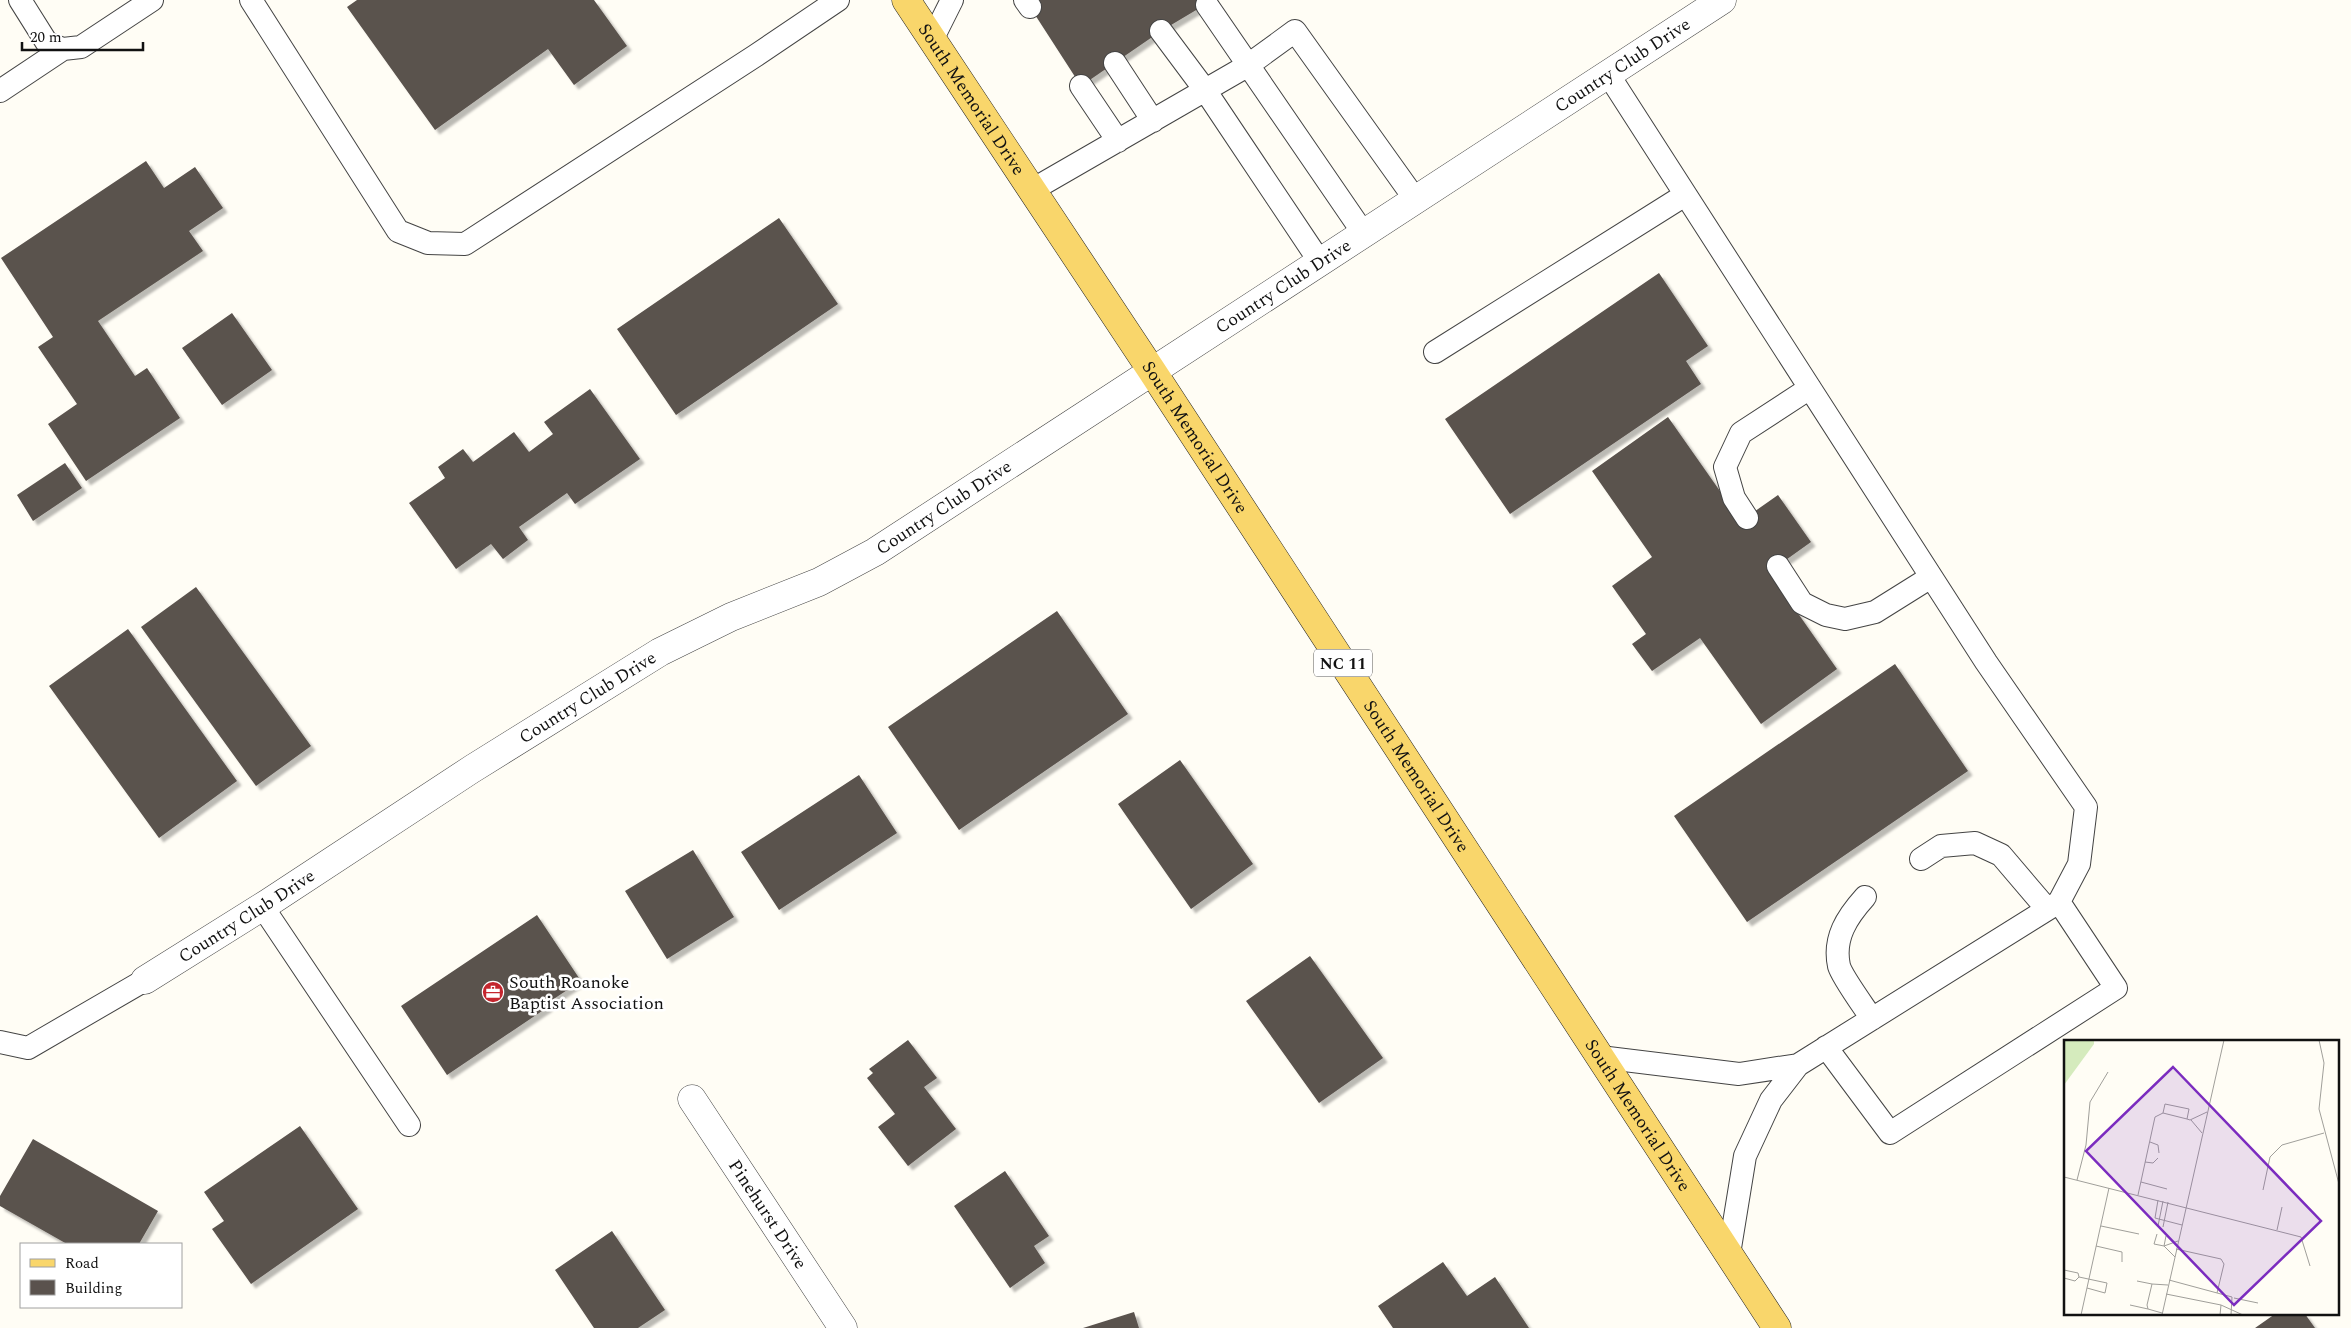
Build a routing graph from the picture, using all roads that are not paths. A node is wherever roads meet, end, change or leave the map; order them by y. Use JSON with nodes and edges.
{"nodes":[{"id":1,"x":20,"y":0,"type":"edge"},
{"id":2,"x":152,"y":0,"type":"edge"},
{"id":3,"x":251,"y":0,"type":"edge"},
{"id":4,"x":838,"y":0,"type":"edge"},
{"id":5,"x":906,"y":0,"type":"edge"},
{"id":6,"x":952,"y":0,"type":"edge"},
{"id":7,"x":1722,"y":0,"type":"edge"},
{"id":8,"x":1207,"y":5,"type":"dead end"},
{"id":9,"x":1161,"y":31,"type":"dead end"},
{"id":10,"x":932,"y":40,"type":"junction"},
{"id":11,"x":63,"y":49,"type":"junction"},
{"id":12,"x":1115,"y":63,"type":"dead end"},
{"id":13,"x":1247,"y":66,"type":"junction"},
{"id":14,"x":1608,"y":74,"type":"junction"},
{"id":15,"x":1081,"y":86,"type":"dead end"},
{"id":16,"x":1205,"y":90,"type":"junction"},
{"id":17,"x":0,"y":91,"type":"edge"},
{"id":18,"x":1154,"y":121,"type":"junction"},
{"id":19,"x":1118,"y":141,"type":"junction"},
{"id":20,"x":1032,"y":190,"type":"junction"},
{"id":21,"x":1685,"y":194,"type":"junction"},
{"id":22,"x":1415,"y":199,"type":"junction"},
{"id":23,"x":1364,"y":234,"type":"junction"},
{"id":24,"x":1320,"y":262,"type":"junction"},
{"id":25,"x":1435,"y":352,"type":"dead end"},
{"id":26,"x":1152,"y":371,"type":"junction"},
{"id":27,"x":1810,"y":388,"type":"junction"},
{"id":28,"x":1746,"y":518,"type":"dead end"},
{"id":29,"x":1778,"y":566,"type":"dead end"},
{"id":30,"x":1932,"y":577,"type":"junction"},
{"id":31,"x":1920,"y":859,"type":"dead end"},
{"id":32,"x":1865,"y":897,"type":"dead end"},
{"id":33,"x":262,"y":906,"type":"junction"},
{"id":34,"x":2053,"y":906,"type":"junction"},
{"id":35,"x":145,"y":980,"type":"joint"},
{"id":36,"x":1872,"y":1019,"type":"junction"},
{"id":37,"x":0,"y":1042,"type":"edge"},
{"id":38,"x":1826,"y":1047,"type":"junction"},
{"id":39,"x":1600,"y":1057,"type":"junction"},
{"id":40,"x":1798,"y":1065,"type":"junction"},
{"id":41,"x":692,"y":1099,"type":"dead end"},
{"id":42,"x":409,"y":1126,"type":"dead end"},
{"id":43,"x":1729,"y":1254,"type":"junction"},
{"id":44,"x":843,"y":1328,"type":"edge"},
{"id":45,"x":1777,"y":1328,"type":"edge"}],
"edges":[{"from":1,"to":11,"type":"lane"},
{"from":2,"to":11,"type":"lane"},
{"from":3,"to":4,"type":"lane"},
{"from":5,"to":10,"type":"main road","name":"South Memorial Drive","number":"NC 11"},
{"from":6,"to":10,"type":"lane"},
{"from":7,"to":14,"type":"street","name":"Country Club Drive"},
{"from":8,"to":13,"type":"lane"},
{"from":9,"to":16,"type":"lane"},
{"from":10,"to":20,"type":"main road","name":"South Memorial Drive","number":"NC 11"},
{"from":11,"to":17,"type":"lane"},
{"from":12,"to":18,"type":"lane"},
{"from":13,"to":16,"type":"lane"},
{"from":13,"to":22,"type":"lane"},
{"from":13,"to":23,"type":"lane"},
{"from":14,"to":21,"type":"lane"},
{"from":14,"to":22,"type":"street","name":"Country Club Drive"},
{"from":15,"to":19,"type":"lane"},
{"from":16,"to":18,"type":"lane"},
{"from":16,"to":24,"type":"lane"},
{"from":18,"to":19,"type":"lane"},
{"from":19,"to":20,"type":"lane"},
{"from":20,"to":26,"type":"main road","name":"South Memorial Drive","number":"NC 11"},
{"from":21,"to":25,"type":"lane"},
{"from":21,"to":27,"type":"lane"},
{"from":22,"to":23,"type":"street","name":"Country Club Drive"},
{"from":23,"to":24,"type":"street","name":"Country Club Drive"},
{"from":24,"to":26,"type":"street","name":"Country Club Drive"},
{"from":26,"to":33,"type":"street","name":"Country Club Drive"},
{"from":26,"to":39,"type":"main road","name":"South Memorial Drive","number":"NC 11"},
{"from":27,"to":28,"type":"lane"},
{"from":27,"to":30,"type":"lane"},
{"from":29,"to":30,"type":"lane"},
{"from":30,"to":34,"type":"lane"},
{"from":31,"to":34,"type":"lane"},
{"from":32,"to":36,"type":"lane"},
{"from":33,"to":35,"type":"street","name":"Country Club Drive"},
{"from":33,"to":42,"type":"lane"},
{"from":34,"to":36,"type":"lane"},
{"from":34,"to":38,"type":"lane"},
{"from":35,"to":37,"type":"lane"},
{"from":36,"to":38,"type":"lane"},
{"from":38,"to":40,"type":"lane"},
{"from":39,"to":40,"type":"lane"},
{"from":39,"to":43,"type":"main road","name":"South Memorial Drive","number":"NC 11"},
{"from":40,"to":43,"type":"lane"},
{"from":41,"to":44,"type":"street","name":"Pinehurst Drive"},
{"from":43,"to":45,"type":"main road","name":"South Memorial Drive","number":"NC 11"}]}
